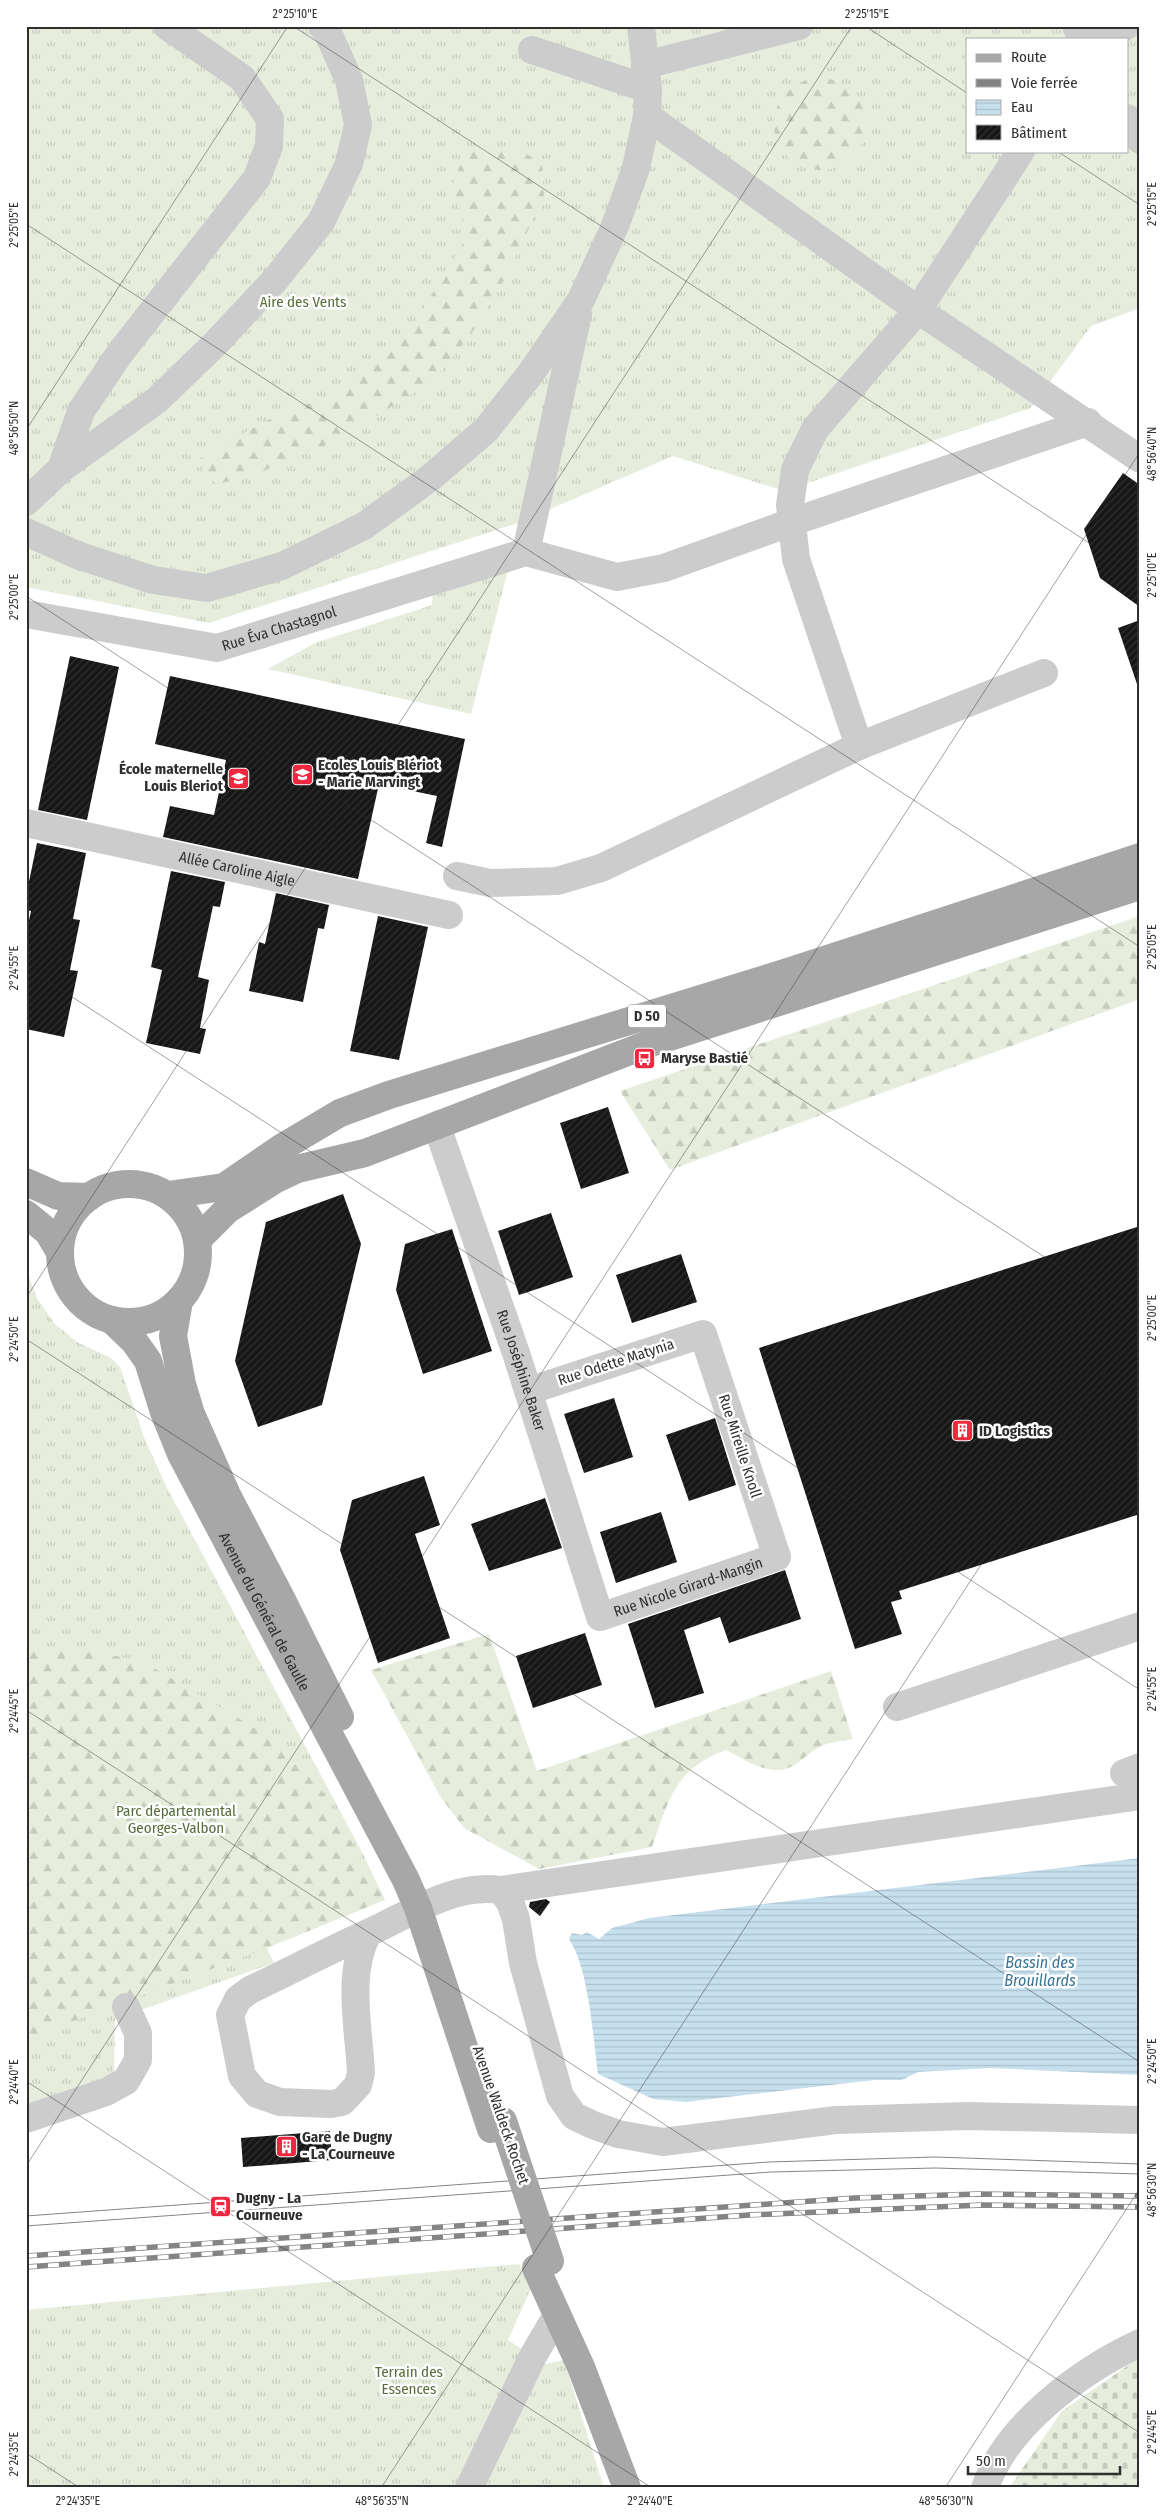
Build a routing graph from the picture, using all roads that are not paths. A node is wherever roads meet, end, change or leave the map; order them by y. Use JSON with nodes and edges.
{"nodes":[{"id":1,"x":167,"y":26,"type":"edge"},
{"id":2,"x":322,"y":26,"type":"edge"},
{"id":3,"x":641,"y":26,"type":"edge"},
{"id":4,"x":799,"y":26,"type":"edge"},
{"id":5,"x":1076,"y":26,"type":"edge"},
{"id":6,"x":1126,"y":26,"type":"edge"},
{"id":7,"x":1082,"y":38,"type":"edge"},
{"id":8,"x":1106,"y":38,"type":"edge"},
{"id":9,"x":532,"y":50,"type":"dead end"},
{"id":10,"x":647,"y":90,"type":"junction"},
{"id":11,"x":1128,"y":120,"type":"edge"},
{"id":12,"x":1140,"y":140,"type":"edge"},
{"id":13,"x":1020,"y":152,"type":"edge"},
{"id":14,"x":581,"y":300,"type":"junction"},
{"id":15,"x":918,"y":310,"type":"junction"},
{"id":16,"x":1088,"y":422,"type":"junction"},
{"id":17,"x":1140,"y":459,"type":"edge"},
{"id":18,"x":62,"y":469,"type":"junction"},
{"id":19,"x":26,"y":502,"type":"edge"},
{"id":20,"x":792,"y":522,"type":"junction"},
{"id":21,"x":26,"y":532,"type":"edge"},
{"id":22,"x":526,"y":552,"type":"junction"},
{"id":23,"x":26,"y":614,"type":"edge"},
{"id":24,"x":1044,"y":672,"type":"dead end"},
{"id":25,"x":859,"y":746,"type":"junction"},
{"id":26,"x":26,"y":823,"type":"edge"},
{"id":27,"x":1140,"y":857,"type":"edge"},
{"id":28,"x":457,"y":876,"type":"dead end"},
{"id":29,"x":1140,"y":886,"type":"edge"},
{"id":30,"x":450,"y":915,"type":"dead end"},
{"id":31,"x":439,"y":1124,"type":"junction"},
{"id":32,"x":26,"y":1182,"type":"edge"},
{"id":33,"x":168,"y":1195,"type":"junction"},
{"id":34,"x":89,"y":1197,"type":"junction"},
{"id":35,"x":26,"y":1214,"type":"edge"},
{"id":36,"x":197,"y":1240,"type":"junction"},
{"id":37,"x":60,"y":1252,"type":"junction"},
{"id":38,"x":179,"y":1301,"type":"junction"},
{"id":39,"x":112,"y":1320,"type":"junction"},
{"id":40,"x":703,"y":1334,"type":"joint"},
{"id":41,"x":528,"y":1391,"type":"junction"},
{"id":42,"x":777,"y":1557,"type":"joint"},
{"id":43,"x":600,"y":1617,"type":"joint"},
{"id":44,"x":1140,"y":1626,"type":"edge"},
{"id":45,"x":896,"y":1707,"type":"dead end"},
{"id":46,"x":1140,"y":1796,"type":"edge"},
{"id":47,"x":413,"y":1866,"type":"joint"},
{"id":48,"x":501,"y":1890,"type":"junction"},
{"id":49,"x":423,"y":1905,"type":"junction"},
{"id":50,"x":368,"y":1933,"type":"junction"},
{"id":51,"x":126,"y":2007,"type":"dead end"},
{"id":52,"x":26,"y":2118,"type":"edge"},
{"id":53,"x":1140,"y":2120,"type":"edge"},
{"id":54,"x":543,"y":2265,"type":"junction"},
{"id":55,"x":557,"y":2315,"type":"junction"},
{"id":56,"x":1140,"y":2343,"type":"edge"},
{"id":57,"x":581,"y":2367,"type":"junction"},
{"id":58,"x":469,"y":2488,"type":"edge"},
{"id":59,"x":627,"y":2488,"type":"edge"},
{"id":60,"x":985,"y":2488,"type":"edge"}],
"edges":[{"from":1,"to":18,"type":"street"},
{"from":2,"to":18,"type":"street"},
{"from":3,"to":10,"type":"street"},
{"from":4,"to":10,"type":"street"},
{"from":5,"to":7,"type":"street"},
{"from":6,"to":8,"type":"street"},
{"from":9,"to":10,"type":"street"},
{"from":10,"to":14,"type":"street"},
{"from":10,"to":15,"type":"street"},
{"from":11,"to":12,"type":"street"},
{"from":13,"to":15,"type":"street"},
{"from":14,"to":21,"type":"street"},
{"from":14,"to":22,"type":"street"},
{"from":15,"to":16,"type":"street"},
{"from":15,"to":20,"type":"street"},
{"from":16,"to":17,"type":"street"},
{"from":16,"to":20,"type":"street"},
{"from":18,"to":19,"type":"street"},
{"from":20,"to":22,"type":"street"},
{"from":20,"to":25,"type":"street"},
{"from":22,"to":23,"type":"street","name":"Rue Éva Chastagnol"},
{"from":24,"to":25,"type":"street"},
{"from":25,"to":28,"type":"street"},
{"from":26,"to":30,"type":"street","name":"Allée Caroline Aigle"},
{"from":27,"to":33,"type":"main road","number":"D 50"},
{"from":29,"to":31,"type":"main road","number":"D 50"},
{"from":31,"to":36,"type":"main road","number":"D 50"},
{"from":31,"to":41,"type":"street","name":"Rue Joséphine Baker"},
{"from":32,"to":34,"type":"main road"},
{"from":33,"to":34,"type":"main road"},
{"from":33,"to":36,"type":"main road"},
{"from":34,"to":37,"type":"main road"},
{"from":35,"to":37,"type":"main road"},
{"from":36,"to":38,"type":"main road"},
{"from":37,"to":39,"type":"main road"},
{"from":38,"to":39,"type":"main road"},
{"from":38,"to":47,"type":"main road","name":"Avenue du Général de Gaulle"},
{"from":39,"to":49,"type":"main road","name":"Avenue du Général de Gaulle"},
{"from":40,"to":41,"type":"street","name":"Rue Odette Matynia"},
{"from":40,"to":42,"type":"street","name":"Rue Mireille Knoll"},
{"from":41,"to":43,"type":"street","name":"Rue Joséphine Baker"},
{"from":42,"to":43,"type":"street","name":"Rue Nicole Girard-Mangin"},
{"from":44,"to":45,"type":"street"},
{"from":46,"to":48,"type":"street"},
{"from":47,"to":49,"type":"main road","name":"Avenue Waldeck Rochet"},
{"from":48,"to":49,"type":"street"},
{"from":48,"to":53,"type":"street"},
{"from":49,"to":50,"type":"street"},
{"from":49,"to":54,"type":"main road","name":"Avenue Waldeck Rochet"},
{"from":50,"to":50,"type":"street"},
{"from":51,"to":52,"type":"street"},
{"from":54,"to":55,"type":"main road","name":"Avenue Waldeck Rochet"},
{"from":54,"to":57,"type":"main road","name":"Avenue Waldeck Rochet"},
{"from":55,"to":57,"type":"main road","name":"Avenue Waldeck Rochet"},
{"from":55,"to":58,"type":"street"},
{"from":56,"to":60,"type":"street"},
{"from":57,"to":59,"type":"main road","name":"Avenue Waldeck Rochet"}]}
